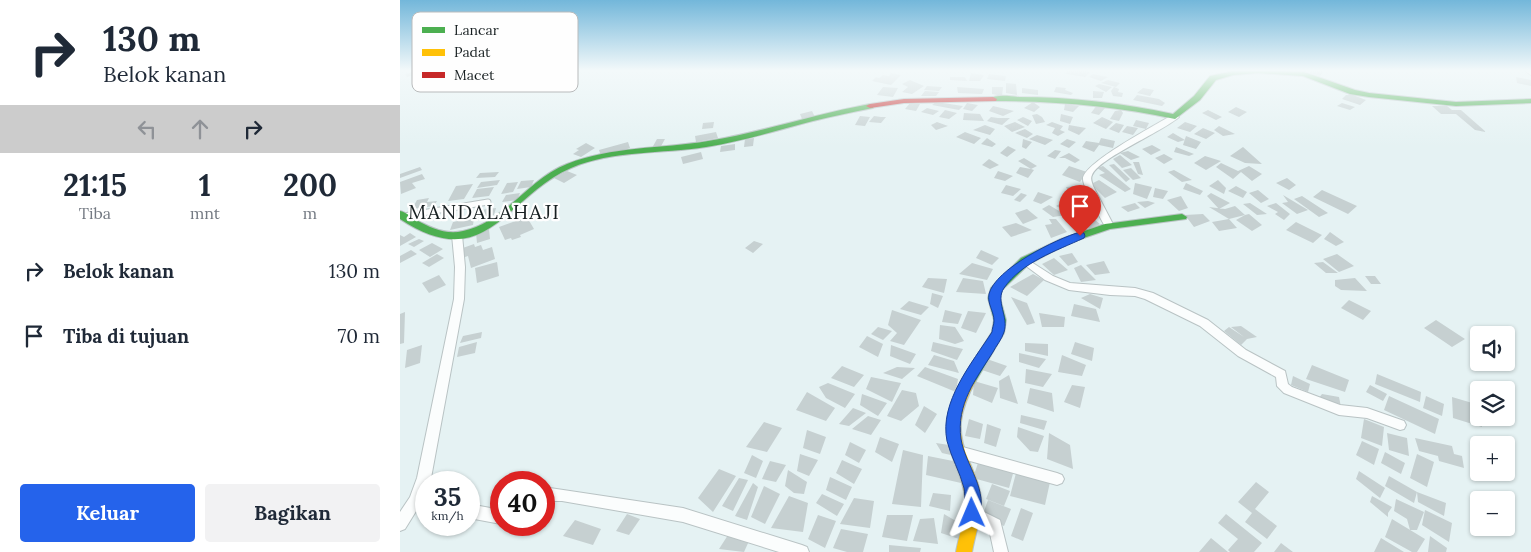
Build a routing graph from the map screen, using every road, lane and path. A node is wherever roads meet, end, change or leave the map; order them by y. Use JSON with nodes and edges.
{"nodes":[{"id":1,"x":1198,"y":96,"type":"edge"},
{"id":2,"x":1376,"y":96,"type":"edge"},
{"id":3,"x":1531,"y":101,"type":"edge"},
{"id":4,"x":1175,"y":116,"type":"junction"},
{"id":5,"x":488,"y":202,"type":"dead end"},
{"id":6,"x":402,"y":215,"type":"edge"},
{"id":7,"x":1182,"y":217,"type":"dead end"},
{"id":8,"x":1109,"y":226,"type":"junction"},
{"id":9,"x":457,"y":235,"type":"junction"},
{"id":10,"x":1025,"y":261,"type":"junction"},
{"id":11,"x":1400,"y":425,"type":"dead end"},
{"id":12,"x":958,"y":452,"type":"junction"},
{"id":13,"x":425,"y":471,"type":"edge"},
{"id":14,"x":1057,"y":479,"type":"dead end"},
{"id":15,"x":555,"y":494,"type":"edge"},
{"id":16,"x":415,"y":508,"type":"edge"},
{"id":17,"x":972,"y":513,"type":"junction"},
{"id":18,"x":400,"y":524,"type":"edge"},
{"id":19,"x":802,"y":552,"type":"edge"},
{"id":20,"x":964,"y":552,"type":"edge"},
{"id":21,"x":1001,"y":552,"type":"edge"}],
"edges":[{"from":1,"to":4,"type":"street"},
{"from":2,"to":3,"type":"street"},
{"from":4,"to":8,"type":"street"},
{"from":4,"to":9,"type":"street"},
{"from":5,"to":6,"type":"lane"},
{"from":6,"to":9,"type":"street"},
{"from":7,"to":8,"type":"street"},
{"from":8,"to":10,"type":"street"},
{"from":9,"to":13,"type":"street"},
{"from":10,"to":11,"type":"street"},
{"from":10,"to":12,"type":"street"},
{"from":12,"to":14,"type":"street"},
{"from":12,"to":17,"type":"street"},
{"from":15,"to":19,"type":"street"},
{"from":16,"to":18,"type":"street"},
{"from":17,"to":20,"type":"street"},
{"from":17,"to":21,"type":"street"}]}
